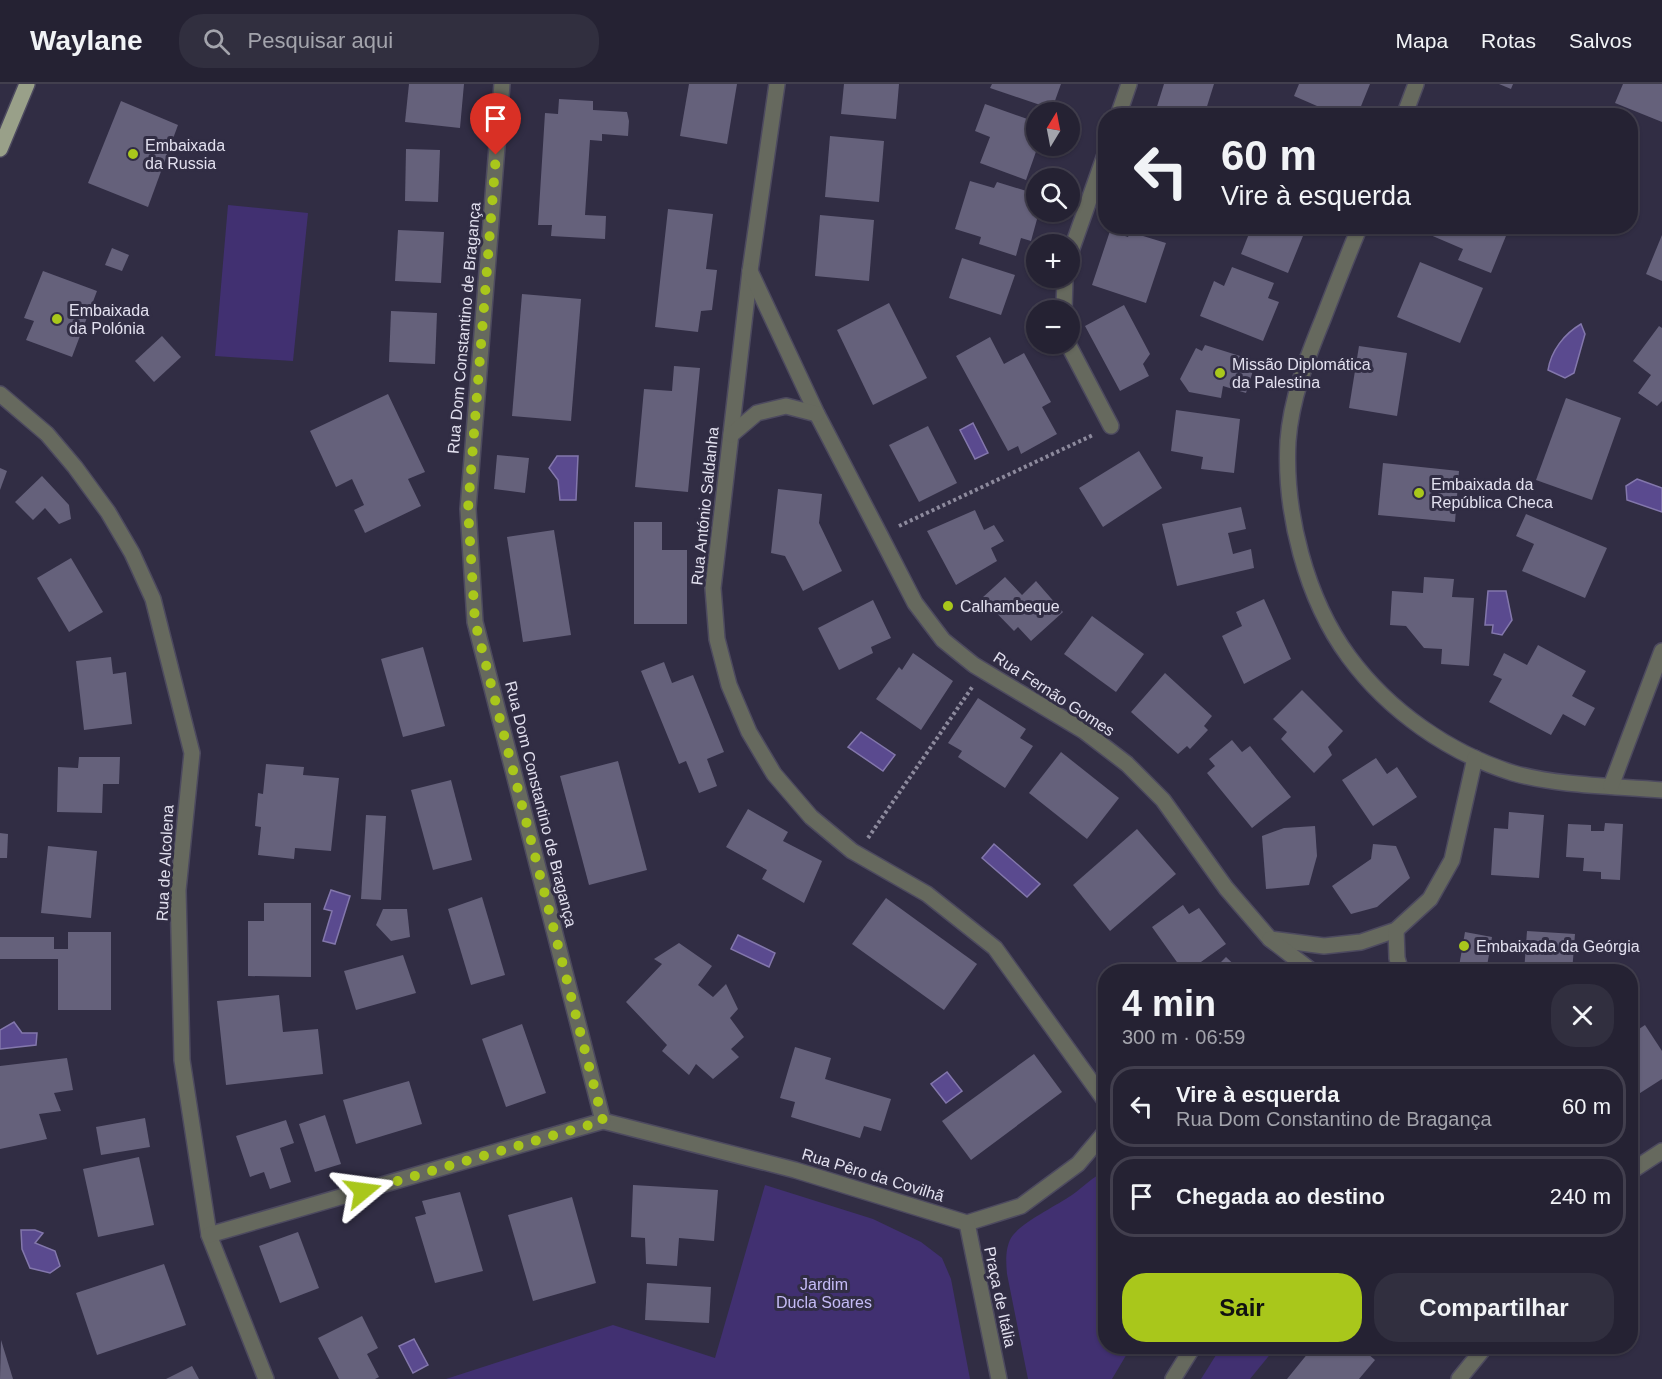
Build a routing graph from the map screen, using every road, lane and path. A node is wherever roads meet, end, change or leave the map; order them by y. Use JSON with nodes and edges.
{"nodes":[{"id":1,"x":27,"y":84,"type":"edge"},
{"id":2,"x":502,"y":84,"type":"edge"},
{"id":3,"x":777,"y":84,"type":"edge"},
{"id":4,"x":1129,"y":84,"type":"edge"},
{"id":5,"x":1416,"y":84,"type":"edge"},
{"id":6,"x":1121,"y":108,"type":"edge"},
{"id":7,"x":1407,"y":108,"type":"edge"},
{"id":8,"x":0,"y":149,"type":"edge"},
{"id":9,"x":1098,"y":175,"type":"edge"},
{"id":10,"x":1077,"y":234,"type":"edge"},
{"id":11,"x":1357,"y":234,"type":"edge"},
{"id":12,"x":750,"y":271,"type":"junction"},
{"id":13,"x":1073,"y":354,"type":"edge"},
{"id":14,"x":0,"y":394,"type":"edge"},
{"id":15,"x":817,"y":414,"type":"junction"},
{"id":16,"x":1111,"y":426,"type":"dead end"},
{"id":17,"x":731,"y":435,"type":"junction"},
{"id":18,"x":1068,"y":446,"type":"dead end"},
{"id":19,"x":920,"y":517,"type":"dead end"},
{"id":20,"x":1662,"y":651,"type":"edge"},
{"id":21,"x":972,"y":687,"type":"dead end"},
{"id":22,"x":1475,"y":758,"type":"junction"},
{"id":23,"x":1611,"y":786,"type":"junction"},
{"id":24,"x":1662,"y":790,"type":"edge"},
{"id":25,"x":876,"y":827,"type":"dead end"},
{"id":26,"x":1396,"y":930,"type":"junction"},
{"id":27,"x":1270,"y":939,"type":"junction"},
{"id":28,"x":1303,"y":964,"type":"edge"},
{"id":29,"x":1399,"y":964,"type":"edge"},
{"id":30,"x":1098,"y":1091,"type":"edge"},
{"id":31,"x":603,"y":1121,"type":"junction"},
{"id":32,"x":1098,"y":1140,"type":"edge"},
{"id":33,"x":1662,"y":1151,"type":"edge"},
{"id":34,"x":1638,"y":1167,"type":"edge"},
{"id":35,"x":967,"y":1223,"type":"junction"},
{"id":36,"x":209,"y":1235,"type":"junction"},
{"id":37,"x":1189,"y":1354,"type":"edge"},
{"id":38,"x":1479,"y":1354,"type":"edge"},
{"id":39,"x":266,"y":1379,"type":"edge"},
{"id":40,"x":999,"y":1379,"type":"edge"},
{"id":41,"x":1173,"y":1379,"type":"edge"},
{"id":42,"x":1459,"y":1379,"type":"edge"}],
"edges":[{"from":1,"to":8,"type":"main road"},
{"from":2,"to":31,"type":"street","name":"Rua Dom Constantino de Bragança"},
{"from":3,"to":12,"type":"street","name":"Rua António Saldanha"},
{"from":4,"to":6,"type":"street"},
{"from":5,"to":7,"type":"street"},
{"from":9,"to":10,"type":"street"},
{"from":11,"to":22,"type":"street"},
{"from":12,"to":15,"type":"street","name":"Rua Fernão Gomes"},
{"from":12,"to":17,"type":"street","name":"Rua António Saldanha"},
{"from":13,"to":16,"type":"street"},
{"from":14,"to":36,"type":"street","name":"Rua de Alcolena"},
{"from":15,"to":17,"type":"street"},
{"from":15,"to":27,"type":"street","name":"Rua Fernão Gomes"},
{"from":17,"to":30,"type":"street","name":"Rua António Saldanha"},
{"from":18,"to":19,"type":"path"},
{"from":20,"to":23,"type":"street"},
{"from":21,"to":25,"type":"path"},
{"from":22,"to":23,"type":"street"},
{"from":22,"to":26,"type":"street"},
{"from":23,"to":24,"type":"street"},
{"from":26,"to":27,"type":"street"},
{"from":26,"to":29,"type":"street"},
{"from":27,"to":28,"type":"street","name":"Rua Fernão Gomes"},
{"from":31,"to":35,"type":"street","name":"Rua Pêro da Covilhã"},
{"from":31,"to":36,"type":"street"},
{"from":32,"to":35,"type":"street"},
{"from":33,"to":34,"type":"street"},
{"from":35,"to":40,"type":"street","name":"Praça de Itália"},
{"from":36,"to":39,"type":"street","name":"Rua de Alcolena"},
{"from":37,"to":41,"type":"street"},
{"from":38,"to":42,"type":"street"}]}
